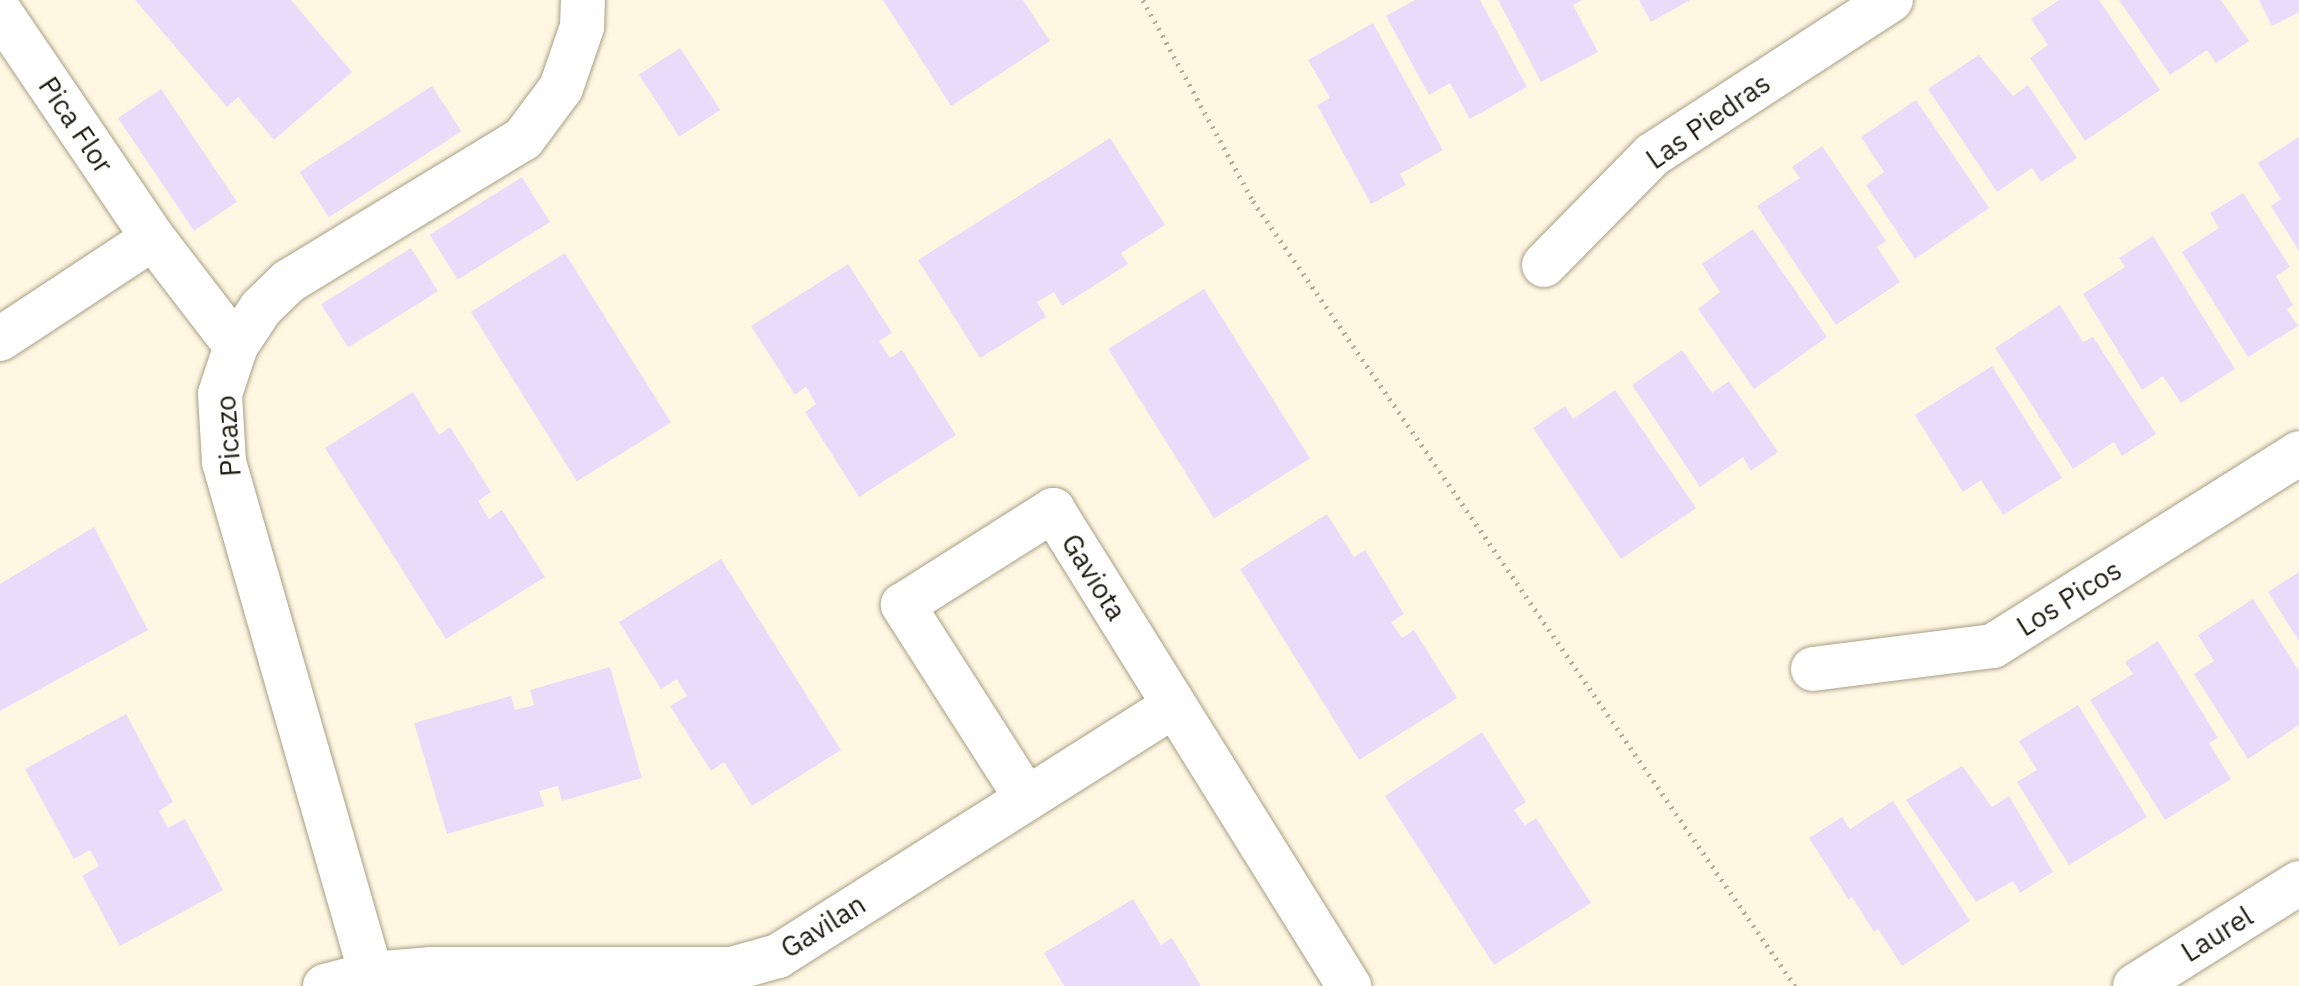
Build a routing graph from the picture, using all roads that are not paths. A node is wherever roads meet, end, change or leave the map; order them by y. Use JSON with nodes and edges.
{"nodes":[{"id":1,"x":583,"y":0,"type":"edge"},
{"id":2,"x":1891,"y":0,"type":"edge"},
{"id":3,"x":0,"y":12,"type":"edge"},
{"id":4,"x":153,"y":238,"type":"junction"},
{"id":5,"x":1544,"y":265,"type":"dead end"},
{"id":6,"x":0,"y":339,"type":"edge"},
{"id":7,"x":236,"y":346,"type":"junction"},
{"id":8,"x":2299,"y":453,"type":"edge"},
{"id":9,"x":1813,"y":669,"type":"dead end"},
{"id":10,"x":1174,"y":706,"type":"junction"},
{"id":11,"x":1025,"y":796,"type":"junction"},
{"id":12,"x":2299,"y":883,"type":"edge"},
{"id":13,"x":371,"y":974,"type":"junction"},
{"id":14,"x":684,"y":978,"type":"edge"},
{"id":15,"x":325,"y":986,"type":"edge"},
{"id":16,"x":1349,"y":986,"type":"edge"},
{"id":17,"x":2135,"y":986,"type":"edge"}],
"edges":[{"from":1,"to":7,"type":"street","name":"Picazo"},
{"from":2,"to":5,"type":"street","name":"Las Piedras"},
{"from":3,"to":4,"type":"street","name":"Pica Flor"},
{"from":4,"to":6,"type":"street"},
{"from":4,"to":7,"type":"street","name":"Pica Flor"},
{"from":7,"to":13,"type":"street","name":"Picazo"},
{"from":8,"to":9,"type":"street","name":"Los Picos"},
{"from":10,"to":11,"type":"street","name":"Gavilan"},
{"from":10,"to":11,"type":"street","name":"Gaviota"},
{"from":10,"to":16,"type":"street","name":"Gaviota"},
{"from":11,"to":14,"type":"street","name":"Gavilan"},
{"from":12,"to":17,"type":"street","name":"Laurel"},
{"from":13,"to":14,"type":"street","name":"Gavilan"},
{"from":13,"to":15,"type":"street","name":"Gavilan"}]}
